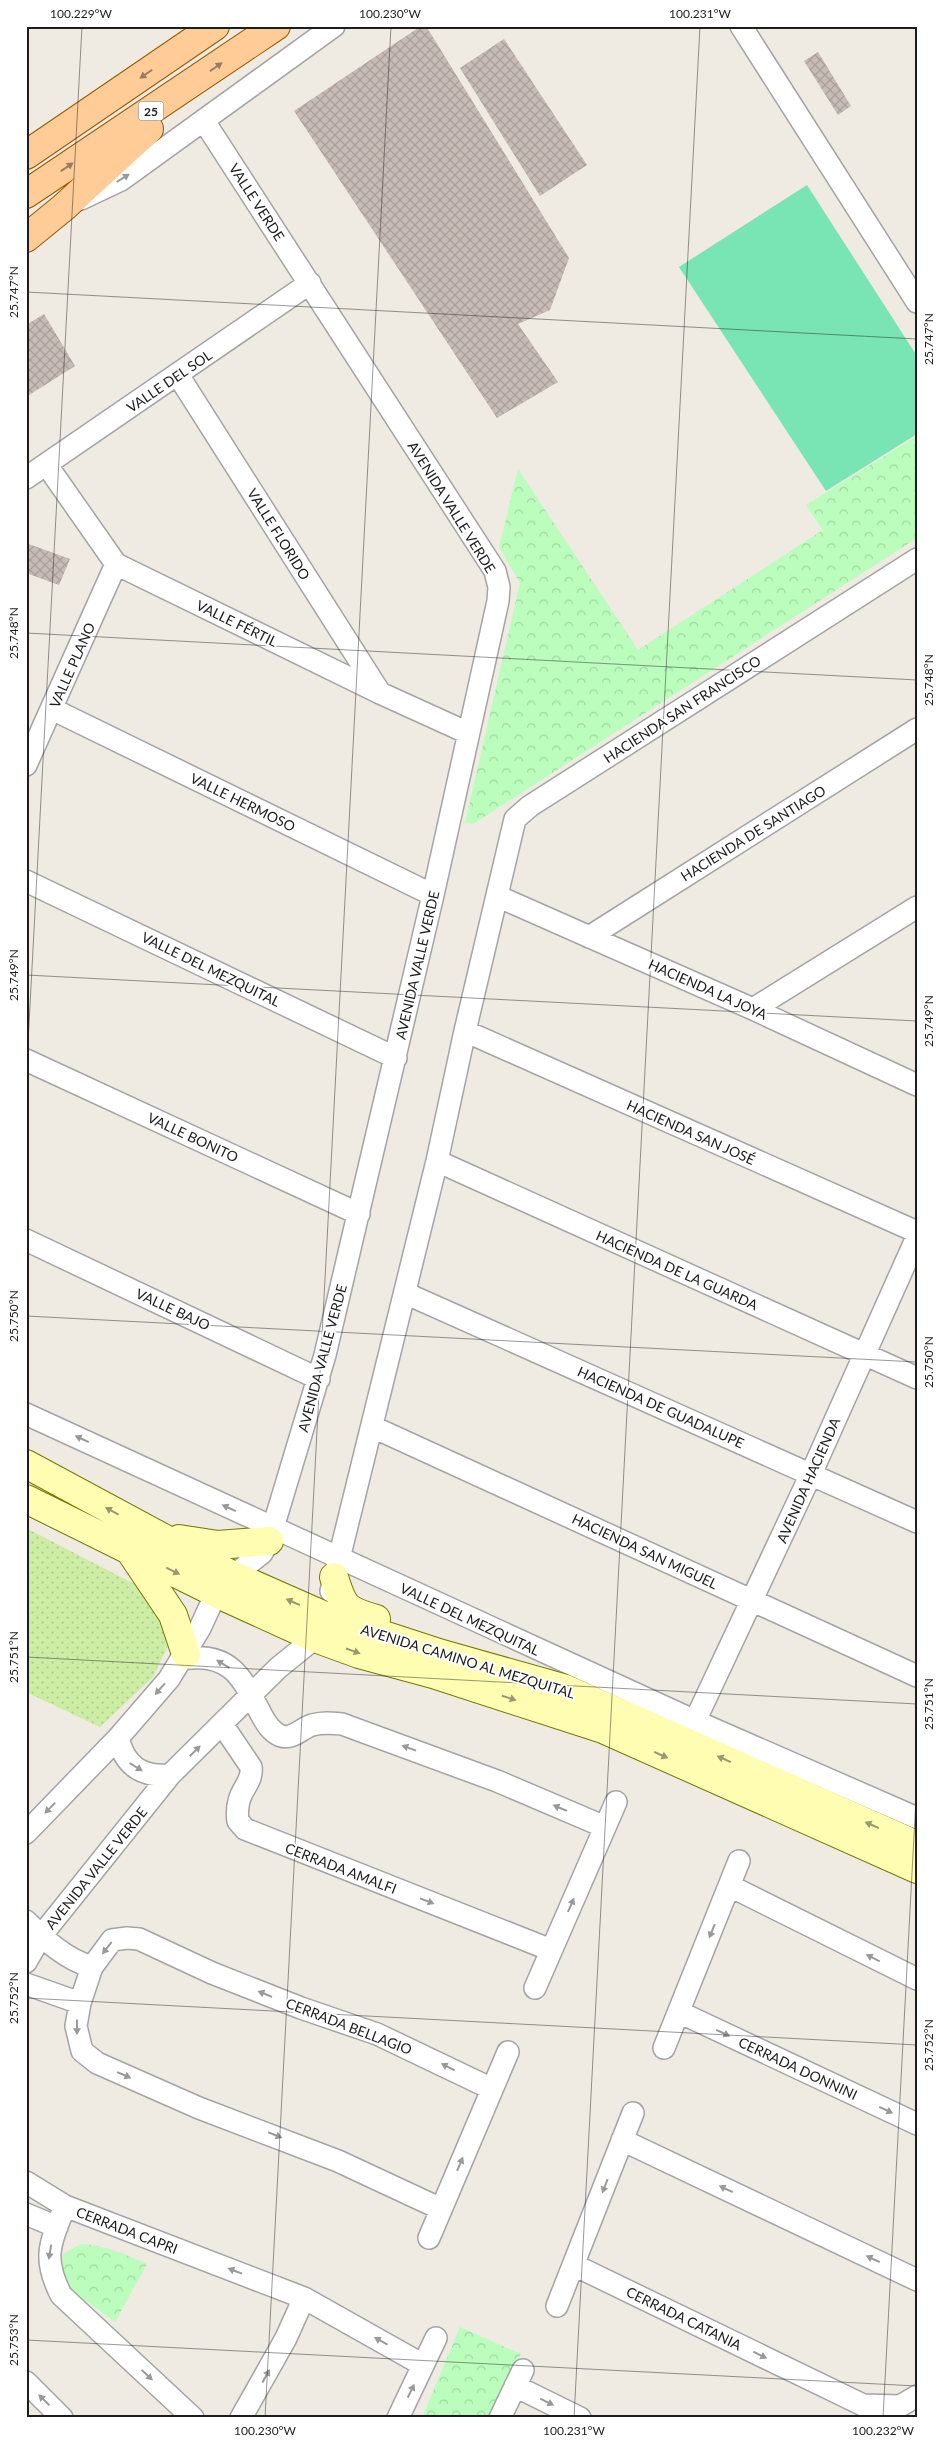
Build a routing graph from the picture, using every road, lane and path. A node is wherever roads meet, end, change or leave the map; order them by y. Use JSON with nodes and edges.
{"nodes":[{"id":1,"x":215,"y":26,"type":"edge"},
{"id":2,"x":276,"y":26,"type":"edge"},
{"id":3,"x":334,"y":26,"type":"edge"},
{"id":4,"x":741,"y":26,"type":"edge"},
{"id":5,"x":185,"y":89,"type":"junction"},
{"id":6,"x":204,"y":120,"type":"junction"},
{"id":7,"x":26,"y":155,"type":"edge"},
{"id":8,"x":26,"y":194,"type":"edge"},
{"id":9,"x":64,"y":207,"type":"junction"},
{"id":10,"x":26,"y":238,"type":"edge"},
{"id":11,"x":310,"y":283,"type":"junction"},
{"id":12,"x":917,"y":302,"type":"edge"},
{"id":13,"x":178,"y":376,"type":"junction"},
{"id":14,"x":46,"y":464,"type":"junction"},
{"id":15,"x":26,"y":478,"type":"edge"},
{"id":16,"x":917,"y":559,"type":"edge"},
{"id":17,"x":116,"y":564,"type":"junction"},
{"id":18,"x":380,"y":693,"type":"junction"},
{"id":19,"x":52,"y":709,"type":"junction"},
{"id":20,"x":917,"y":729,"type":"edge"},
{"id":21,"x":468,"y":733,"type":"junction"},
{"id":22,"x":26,"y":766,"type":"edge"},
{"id":23,"x":26,"y":880,"type":"edge"},
{"id":24,"x":433,"y":894,"type":"junction"},
{"id":25,"x":497,"y":896,"type":"junction"},
{"id":26,"x":917,"y":908,"type":"edge"},
{"id":27,"x":590,"y":936,"type":"junction"},
{"id":28,"x":753,"y":1008,"type":"junction"},
{"id":29,"x":465,"y":1031,"type":"junction"},
{"id":30,"x":396,"y":1058,"type":"junction"},
{"id":31,"x":26,"y":1060,"type":"edge"},
{"id":32,"x":916,"y":1083,"type":"edge"},
{"id":33,"x":437,"y":1161,"type":"junction"},
{"id":34,"x":359,"y":1214,"type":"junction"},
{"id":35,"x":917,"y":1232,"type":"edge"},
{"id":36,"x":917,"y":1237,"type":"edge"},
{"id":37,"x":26,"y":1240,"type":"edge"},
{"id":38,"x":405,"y":1293,"type":"junction"},
{"id":39,"x":864,"y":1354,"type":"junction"},
{"id":40,"x":319,"y":1378,"type":"junction"},
{"id":41,"x":917,"y":1378,"type":"edge"},
{"id":42,"x":26,"y":1414,"type":"edge"},
{"id":43,"x":373,"y":1427,"type":"junction"},
{"id":44,"x":26,"y":1464,"type":"edge"},
{"id":45,"x":811,"y":1474,"type":"junction"},
{"id":46,"x":26,"y":1499,"type":"edge"},
{"id":47,"x":917,"y":1522,"type":"edge"},
{"id":48,"x":271,"y":1535,"type":"junction"},
{"id":49,"x":138,"y":1541,"type":"junction"},
{"id":50,"x":336,"y":1568,"type":"junction"},
{"id":51,"x":224,"y":1584,"type":"junction"},
{"id":52,"x":752,"y":1601,"type":"junction"},
{"id":53,"x":320,"y":1627,"type":"junction"},
{"id":54,"x":184,"y":1656,"type":"junction"},
{"id":55,"x":917,"y":1676,"type":"edge"},
{"id":56,"x":566,"y":1689,"type":"junction"},
{"id":57,"x":251,"y":1695,"type":"junction"},
{"id":58,"x":695,"y":1721,"type":"junction"},
{"id":59,"x":222,"y":1724,"type":"junction"},
{"id":60,"x":118,"y":1738,"type":"junction"},
{"id":61,"x":170,"y":1776,"type":"junction"},
{"id":62,"x":616,"y":1802,"type":"dead end"},
{"id":63,"x":917,"y":1818,"type":"edge"},
{"id":64,"x":605,"y":1827,"type":"junction"},
{"id":65,"x":26,"y":1833,"type":"edge"},
{"id":66,"x":917,"y":1845,"type":"edge"},
{"id":67,"x":739,"y":1861,"type":"dead end"},
{"id":68,"x":917,"y":1869,"type":"edge"},
{"id":69,"x":730,"y":1886,"type":"junction"},
{"id":70,"x":26,"y":1921,"type":"edge"},
{"id":71,"x":41,"y":1936,"type":"junction"},
{"id":72,"x":551,"y":1950,"type":"junction"},
{"id":73,"x":26,"y":1962,"type":"edge"},
{"id":74,"x":92,"y":1967,"type":"junction"},
{"id":75,"x":917,"y":1979,"type":"edge"},
{"id":76,"x":26,"y":1984,"type":"edge"},
{"id":77,"x":535,"y":1988,"type":"dead end"},
{"id":78,"x":80,"y":2003,"type":"junction"},
{"id":79,"x":679,"y":2012,"type":"junction"},
{"id":80,"x":664,"y":2048,"type":"dead end"},
{"id":81,"x":508,"y":2052,"type":"dead end"},
{"id":82,"x":492,"y":2088,"type":"junction"},
{"id":83,"x":633,"y":2113,"type":"dead end"},
{"id":84,"x":917,"y":2124,"type":"edge"},
{"id":85,"x":622,"y":2140,"type":"junction"},
{"id":86,"x":26,"y":2182,"type":"edge"},
{"id":87,"x":65,"y":2206,"type":"junction"},
{"id":88,"x":441,"y":2209,"type":"junction"},
{"id":89,"x":26,"y":2214,"type":"edge"},
{"id":90,"x":57,"y":2227,"type":"junction"},
{"id":91,"x":429,"y":2238,"type":"dead end"},
{"id":92,"x":574,"y":2265,"type":"junction"},
{"id":93,"x":917,"y":2280,"type":"edge"},
{"id":94,"x":304,"y":2298,"type":"junction"},
{"id":95,"x":557,"y":2306,"type":"dead end"},
{"id":96,"x":436,"y":2338,"type":"dead end"},
{"id":97,"x":423,"y":2365,"type":"junction"},
{"id":98,"x":26,"y":2382,"type":"edge"},
{"id":99,"x":917,"y":2396,"type":"edge"},
{"id":100,"x":62,"y":2418,"type":"edge"},
{"id":101,"x":192,"y":2418,"type":"edge"},
{"id":102,"x":241,"y":2418,"type":"edge"},
{"id":103,"x":398,"y":2418,"type":"edge"},
{"id":104,"x":500,"y":2418,"type":"edge"},
{"id":105,"x":580,"y":2418,"type":"edge"}],
"edges":[{"from":1,"to":7,"type":"main road","number":"25","one_way":true},
{"from":5,"to":2,"type":"main road","number":"25","one_way":true},
{"from":3,"to":6,"type":"street"},
{"from":4,"to":12,"type":"street"},
{"from":8,"to":5,"type":"main road","number":"25","one_way":true},
{"from":5,"to":9,"type":"main road"},
{"from":9,"to":6,"type":"street","one_way":true},
{"from":6,"to":11,"type":"street","name":"VALLE VERDE"},
{"from":9,"to":10,"type":"main road"},
{"from":11,"to":13,"type":"street","name":"VALLE DEL SOL"},
{"from":11,"to":21,"type":"street","name":"AVENIDA VALLE VERDE"},
{"from":13,"to":14,"type":"street","name":"VALLE DEL SOL"},
{"from":13,"to":18,"type":"street","name":"VALLE FLORIDO"},
{"from":14,"to":15,"type":"street","name":"VALLE DEL SOL"},
{"from":14,"to":17,"type":"street","name":"VALLE FÉRTIL"},
{"from":16,"to":25,"type":"street","name":"HACIENDA SAN FRANCISCO"},
{"from":17,"to":18,"type":"street","name":"VALLE FÉRTIL"},
{"from":17,"to":19,"type":"street","name":"VALLE PLANO"},
{"from":18,"to":21,"type":"street","name":"VALLE FÉRTIL"},
{"from":19,"to":22,"type":"street","name":"VALLE PLANO"},
{"from":19,"to":24,"type":"street","name":"VALLE HERMOSO"},
{"from":20,"to":27,"type":"street","name":"HACIENDA DE SANTIAGO"},
{"from":21,"to":24,"type":"street","name":"AVENIDA VALLE VERDE"},
{"from":23,"to":30,"type":"street","name":"VALLE DEL MEZQUITAL"},
{"from":24,"to":30,"type":"street","name":"AVENIDA VALLE VERDE"},
{"from":25,"to":27,"type":"street","name":"HACIENDA LA JOYA"},
{"from":25,"to":29,"type":"street"},
{"from":26,"to":28,"type":"street"},
{"from":27,"to":28,"type":"street","name":"HACIENDA LA JOYA"},
{"from":28,"to":32,"type":"street","name":"HACIENDA LA JOYA"},
{"from":29,"to":33,"type":"street"},
{"from":29,"to":35,"type":"street","name":"HACIENDA SAN JOSÉ"},
{"from":30,"to":34,"type":"street","name":"AVENIDA VALLE VERDE"},
{"from":31,"to":34,"type":"street","name":"VALLE BONITO"},
{"from":33,"to":38,"type":"street"},
{"from":33,"to":39,"type":"street","name":"HACIENDA DE LA GUARDA"},
{"from":34,"to":40,"type":"street","name":"AVENIDA VALLE VERDE"},
{"from":36,"to":39,"type":"street","name":"AVENIDA HACIENDA"},
{"from":37,"to":40,"type":"street","name":"VALLE BAJO"},
{"from":38,"to":43,"type":"street"},
{"from":38,"to":45,"type":"street","name":"HACIENDA DE GUADALUPE"},
{"from":39,"to":41,"type":"street","name":"HACIENDA DE LA GUARDA"},
{"from":39,"to":45,"type":"street","name":"AVENIDA HACIENDA"},
{"from":40,"to":48,"type":"street","name":"AVENIDA VALLE VERDE"},
{"from":48,"to":42,"type":"street","name":"VALLE DEL MEZQUITAL","one_way":true},
{"from":43,"to":50,"type":"street"},
{"from":43,"to":52,"type":"street","name":"HACIENDA SAN MIGUEL"},
{"from":49,"to":44,"type":"main road","name":"AVENIDA CAMINO AL MEZQUITAL","one_way":true},
{"from":45,"to":47,"type":"street","name":"HACIENDA DE GUADALUPE"},
{"from":45,"to":52,"type":"street","name":"AVENIDA HACIENDA"},
{"from":46,"to":49,"type":"main road","name":"AVENIDA CAMINO AL MEZQUITAL"},
{"from":48,"to":49,"type":"main road"},
{"from":48,"to":50,"type":"street","name":"VALLE DEL MEZQUITAL"},
{"from":48,"to":51,"type":"street","name":"AVENIDA VALLE VERDE"},
{"from":49,"to":51,"type":"main road","name":"AVENIDA CAMINO AL MEZQUITAL"},
{"from":49,"to":54,"type":"main road"},
{"from":50,"to":53,"type":"street"},
{"from":50,"to":56,"type":"main road"},
{"from":50,"to":58,"type":"street","name":"VALLE DEL MEZQUITAL"},
{"from":51,"to":53,"type":"main road","name":"AVENIDA CAMINO AL MEZQUITAL"},
{"from":51,"to":54,"type":"street","name":"AVENIDA VALLE VERDE"},
{"from":52,"to":55,"type":"street","name":"HACIENDA SAN MIGUEL"},
{"from":52,"to":58,"type":"street","name":"AVENIDA HACIENDA"},
{"from":53,"to":56,"type":"main road","name":"AVENIDA CAMINO AL MEZQUITAL"},
{"from":53,"to":57,"type":"street","name":"AVENIDA VALLE VERDE"},
{"from":53,"to":68,"type":"main road","name":"AVENIDA CAMINO AL MEZQUITAL","one_way":true},
{"from":57,"to":54,"type":"street","one_way":true},
{"from":54,"to":60,"type":"street","name":"AVENIDA VALLE VERDE","one_way":true},
{"from":66,"to":56,"type":"main road","name":"AVENIDA CAMINO AL MEZQUITAL","one_way":true},
{"from":57,"to":59,"type":"street","name":"AVENIDA VALLE VERDE"},
{"from":64,"to":57,"type":"street","one_way":true},
{"from":58,"to":63,"type":"street","name":"VALLE DEL MEZQUITAL"},
{"from":61,"to":59,"type":"street","name":"AVENIDA VALLE VERDE","one_way":true},
{"from":59,"to":72,"type":"street","name":"CERRADA AMALFI","one_way":true},
{"from":60,"to":61,"type":"street","one_way":true},
{"from":60,"to":65,"type":"street","name":"AVENIDA VALLE VERDE","one_way":true},
{"from":61,"to":71,"type":"street","name":"AVENIDA VALLE VERDE"},
{"from":62,"to":64,"type":"street"},
{"from":72,"to":64,"type":"street","one_way":true},
{"from":67,"to":69,"type":"street"},
{"from":75,"to":69,"type":"street","one_way":true},
{"from":69,"to":79,"type":"street","one_way":true},
{"from":70,"to":71,"type":"street"},
{"from":71,"to":73,"type":"street","name":"AVENIDA VALLE VERDE"},
{"from":71,"to":74,"type":"street"},
{"from":72,"to":77,"type":"street"},
{"from":74,"to":78,"type":"street","name":"CERRADA BELLAGIO"},
{"from":82,"to":74,"type":"street","name":"CERRADA BELLAGIO","one_way":true},
{"from":76,"to":78,"type":"street"},
{"from":78,"to":88,"type":"street","name":"CERRADA BELLAGIO","one_way":true},
{"from":79,"to":80,"type":"street"},
{"from":79,"to":84,"type":"street","name":"CERRADA DONNINI","one_way":true},
{"from":81,"to":82,"type":"street"},
{"from":88,"to":82,"type":"street","one_way":true},
{"from":83,"to":85,"type":"street"},
{"from":85,"to":92,"type":"street","one_way":true},
{"from":93,"to":85,"type":"street","one_way":true},
{"from":86,"to":87,"type":"street"},
{"from":87,"to":90,"type":"street","name":"CERRADA CAPRI"},
{"from":94,"to":87,"type":"street","name":"CERRADA CAPRI","one_way":true},
{"from":88,"to":91,"type":"street"},
{"from":89,"to":90,"type":"street"},
{"from":90,"to":101,"type":"street","name":"CERRADA CAPRI","one_way":true},
{"from":92,"to":95,"type":"street"},
{"from":92,"to":99,"type":"street","name":"CERRADA CATANIA","one_way":true},
{"from":97,"to":94,"type":"street","name":"CERRADA CAPRI","one_way":true},
{"from":102,"to":94,"type":"street","one_way":true},
{"from":96,"to":97,"type":"street"},
{"from":103,"to":97,"type":"street","one_way":true},
{"from":100,"to":98,"type":"street","one_way":true},
{"from":104,"to":105,"type":"street","one_way":true}]}
